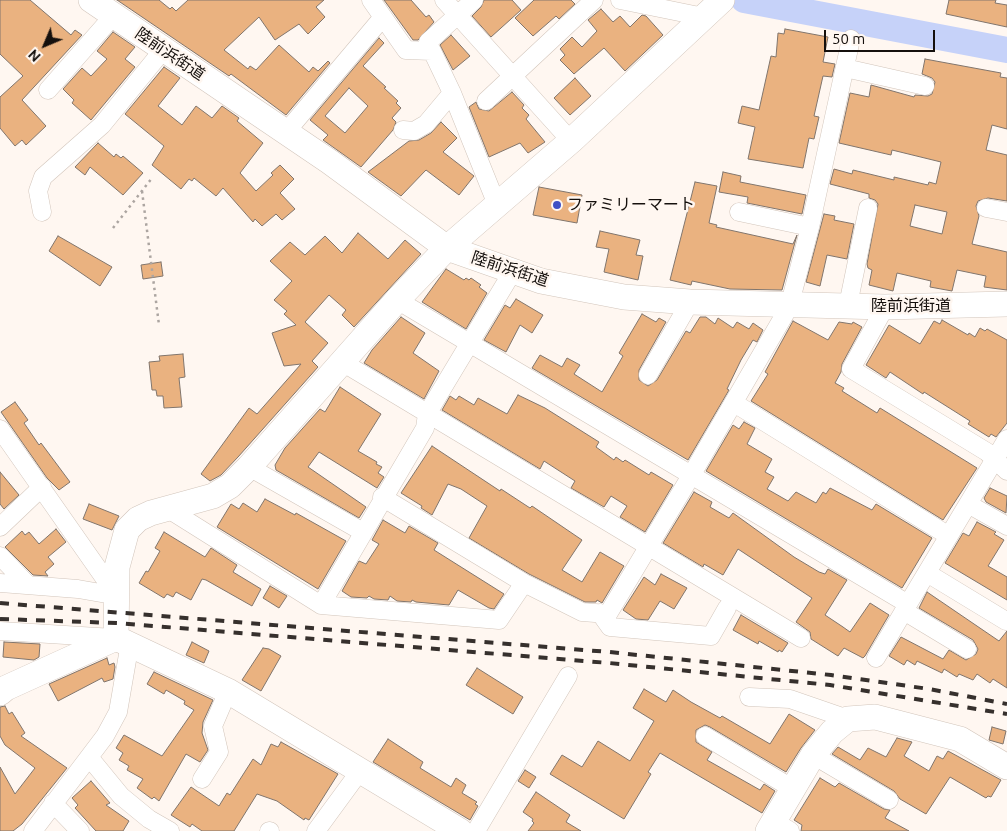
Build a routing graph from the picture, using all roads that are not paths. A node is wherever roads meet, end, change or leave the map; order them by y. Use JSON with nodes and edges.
{"nodes":[{"id":1,"x":91,"y":0,"type":"edge"},
{"id":2,"x":371,"y":0,"type":"edge"},
{"id":3,"x":444,"y":0,"type":"edge"},
{"id":4,"x":474,"y":0,"type":"edge"},
{"id":5,"x":594,"y":0,"type":"edge"},
{"id":6,"x":620,"y":0,"type":"edge"},
{"id":7,"x":722,"y":0,"type":"edge"},
{"id":8,"x":114,"y":15,"type":"junction"},
{"id":9,"x":458,"y":15,"type":"junction"},
{"id":10,"x":383,"y":17,"type":"junction"},
{"id":11,"x":704,"y":17,"type":"junction"},
{"id":12,"x":851,"y":39,"type":"dead end"},
{"id":13,"x":428,"y":42,"type":"dead end"},
{"id":14,"x":163,"y":50,"type":"junction"},
{"id":15,"x":845,"y":68,"type":"junction"},
{"id":16,"x":512,"y":75,"type":"junction"},
{"id":17,"x":925,"y":86,"type":"dead end"},
{"id":18,"x":48,"y":90,"type":"dead end"},
{"id":19,"x":452,"y":93,"type":"junction"},
{"id":20,"x":486,"y":101,"type":"dead end"},
{"id":21,"x":403,"y":130,"type":"dead end"},
{"id":22,"x":286,"y":132,"type":"junction"},
{"id":23,"x":571,"y":141,"type":"junction"},
{"id":24,"x":498,"y":205,"type":"junction"},
{"id":25,"x":868,"y":208,"type":"dead end"},
{"id":26,"x":986,"y":208,"type":"dead end"},
{"id":27,"x":42,"y":212,"type":"dead end"},
{"id":28,"x":739,"y":212,"type":"dead end"},
{"id":29,"x":1007,"y":212,"type":"edge"},
{"id":30,"x":810,"y":226,"type":"junction"},
{"id":31,"x":448,"y":248,"type":"junction"},
{"id":32,"x":513,"y":271,"type":"junction"},
{"id":33,"x":397,"y":300,"type":"junction"},
{"id":34,"x":690,"y":302,"type":"junction"},
{"id":35,"x":1007,"y":304,"type":"edge"},
{"id":36,"x":848,"y":305,"type":"junction"},
{"id":37,"x":789,"y":306,"type":"junction"},
{"id":38,"x":885,"y":307,"type":"junction"},
{"id":39,"x":469,"y":344,"type":"junction"},
{"id":40,"x":342,"y":362,"type":"junction"},
{"id":41,"x":648,"y":375,"type":"dead end"},
{"id":42,"x":734,"y":403,"type":"junction"},
{"id":43,"x":427,"y":414,"type":"junction"},
{"id":44,"x":0,"y":429,"type":"edge"},
{"id":45,"x":1007,"y":439,"type":"edge"},
{"id":46,"x":1001,"y":466,"type":"edge"},
{"id":47,"x":249,"y":467,"type":"junction"},
{"id":48,"x":692,"y":474,"type":"junction"},
{"id":49,"x":42,"y":487,"type":"junction"},
{"id":50,"x":382,"y":497,"type":"junction"},
{"id":51,"x":968,"y":504,"type":"junction"},
{"id":52,"x":165,"y":507,"type":"junction"},
{"id":53,"x":1007,"y":526,"type":"edge"},
{"id":54,"x":0,"y":527,"type":"edge"},
{"id":55,"x":363,"y":532,"type":"junction"},
{"id":56,"x":949,"y":536,"type":"junction"},
{"id":57,"x":648,"y":546,"type":"junction"},
{"id":58,"x":0,"y":556,"type":"edge"},
{"id":59,"x":927,"y":573,"type":"junction"},
{"id":60,"x":0,"y":582,"type":"edge"},
{"id":61,"x":524,"y":583,"type":"junction"},
{"id":62,"x":26,"y":584,"type":"junction"},
{"id":63,"x":118,"y":596,"type":"junction"},
{"id":64,"x":320,"y":605,"type":"junction"},
{"id":65,"x":727,"y":608,"type":"dead end"},
{"id":66,"x":906,"y":608,"type":"junction"},
{"id":67,"x":600,"y":613,"type":"junction"},
{"id":68,"x":1006,"y":621,"type":"edge"},
{"id":69,"x":0,"y":632,"type":"edge"},
{"id":70,"x":802,"y":638,"type":"dead end"},
{"id":71,"x":123,"y":641,"type":"junction"},
{"id":72,"x":967,"y":649,"type":"dead end"},
{"id":73,"x":876,"y":658,"type":"dead end"},
{"id":74,"x":568,"y":676,"type":"dead end"},
{"id":75,"x":228,"y":691,"type":"junction"},
{"id":76,"x":0,"y":693,"type":"edge"},
{"id":77,"x":749,"y":697,"type":"dead end"},
{"id":78,"x":848,"y":718,"type":"junction"},
{"id":79,"x":705,"y":736,"type":"dead end"},
{"id":80,"x":813,"y":755,"type":"junction"},
{"id":81,"x":89,"y":757,"type":"junction"},
{"id":82,"x":1007,"y":767,"type":"edge"},
{"id":83,"x":360,"y":771,"type":"junction"},
{"id":84,"x":202,"y":779,"type":"dead end"},
{"id":85,"x":793,"y":789,"type":"junction"},
{"id":86,"x":889,"y":800,"type":"dead end"},
{"id":87,"x":53,"y":803,"type":"junction"},
{"id":88,"x":777,"y":828,"type":"edge"},
{"id":89,"x":33,"y":831,"type":"edge"},
{"id":90,"x":80,"y":831,"type":"edge"},
{"id":91,"x":170,"y":831,"type":"edge"},
{"id":92,"x":316,"y":831,"type":"edge"},
{"id":93,"x":460,"y":831,"type":"edge"},
{"id":94,"x":476,"y":831,"type":"edge"}],
"edges":[{"from":1,"to":8,"type":"street","name":"陸前浜街道"},
{"from":2,"to":10,"type":"street"},
{"from":3,"to":9,"type":"street"},
{"from":4,"to":9,"type":"street"},
{"from":5,"to":16,"type":"street"},
{"from":6,"to":11,"type":"street"},
{"from":7,"to":11,"type":"street"},
{"from":8,"to":14,"type":"street","name":"陸前浜街道"},
{"from":8,"to":18,"type":"street"},
{"from":9,"to":13,"type":"street"},
{"from":9,"to":16,"type":"street"},
{"from":10,"to":19,"type":"street"},
{"from":10,"to":22,"type":"street"},
{"from":11,"to":23,"type":"street"},
{"from":12,"to":15,"type":"street"},
{"from":14,"to":22,"type":"street","name":"陸前浜街道"},
{"from":14,"to":27,"type":"street"},
{"from":15,"to":17,"type":"street"},
{"from":15,"to":30,"type":"street"},
{"from":16,"to":20,"type":"street"},
{"from":16,"to":23,"type":"street"},
{"from":19,"to":21,"type":"street"},
{"from":19,"to":24,"type":"street"},
{"from":22,"to":31,"type":"street","name":"陸前浜街道"},
{"from":23,"to":24,"type":"street"},
{"from":24,"to":31,"type":"street"},
{"from":25,"to":36,"type":"street"},
{"from":26,"to":29,"type":"street"},
{"from":28,"to":30,"type":"street"},
{"from":30,"to":37,"type":"street"},
{"from":31,"to":32,"type":"street","name":"陸前浜街道"},
{"from":31,"to":33,"type":"street"},
{"from":32,"to":34,"type":"street","name":"陸前浜街道"},
{"from":32,"to":39,"type":"street"},
{"from":33,"to":39,"type":"street"},
{"from":33,"to":40,"type":"street"},
{"from":34,"to":37,"type":"street","name":"陸前浜街道"},
{"from":34,"to":41,"type":"street"},
{"from":35,"to":38,"type":"street","name":"陸前浜街道"},
{"from":36,"to":37,"type":"street","name":"陸前浜街道"},
{"from":36,"to":38,"type":"street","name":"陸前浜街道"},
{"from":37,"to":42,"type":"street"},
{"from":38,"to":46,"type":"street"},
{"from":39,"to":43,"type":"street"},
{"from":39,"to":48,"type":"street"},
{"from":40,"to":43,"type":"street"},
{"from":40,"to":47,"type":"street"},
{"from":42,"to":48,"type":"street"},
{"from":42,"to":56,"type":"street"},
{"from":43,"to":50,"type":"street"},
{"from":43,"to":57,"type":"street"},
{"from":44,"to":49,"type":"street"},
{"from":45,"to":46,"type":"street"},
{"from":46,"to":51,"type":"street"},
{"from":47,"to":52,"type":"street"},
{"from":47,"to":55,"type":"street"},
{"from":48,"to":57,"type":"street"},
{"from":48,"to":66,"type":"street"},
{"from":49,"to":54,"type":"street"},
{"from":49,"to":63,"type":"street"},
{"from":50,"to":55,"type":"street"},
{"from":50,"to":61,"type":"street"},
{"from":51,"to":53,"type":"street"},
{"from":51,"to":56,"type":"street"},
{"from":52,"to":63,"type":"street"},
{"from":52,"to":64,"type":"street"},
{"from":55,"to":64,"type":"street"},
{"from":56,"to":59,"type":"street"},
{"from":57,"to":67,"type":"street"},
{"from":57,"to":70,"type":"street"},
{"from":58,"to":62,"type":"street"},
{"from":59,"to":66,"type":"street"},
{"from":59,"to":68,"type":"street"},
{"from":60,"to":62,"type":"street"},
{"from":61,"to":64,"type":"street"},
{"from":61,"to":67,"type":"street"},
{"from":62,"to":63,"type":"street"},
{"from":63,"to":71,"type":"street"},
{"from":65,"to":67,"type":"street"},
{"from":66,"to":72,"type":"street"},
{"from":66,"to":73,"type":"street"},
{"from":69,"to":71,"type":"street"},
{"from":71,"to":75,"type":"street"},
{"from":71,"to":76,"type":"street"},
{"from":71,"to":81,"type":"street"},
{"from":74,"to":94,"type":"street"},
{"from":75,"to":83,"type":"street"},
{"from":75,"to":84,"type":"street"},
{"from":77,"to":78,"type":"street"},
{"from":78,"to":80,"type":"street"},
{"from":78,"to":82,"type":"street"},
{"from":79,"to":85,"type":"street"},
{"from":80,"to":85,"type":"street"},
{"from":80,"to":86,"type":"street"},
{"from":81,"to":87,"type":"street"},
{"from":81,"to":91,"type":"street"},
{"from":83,"to":92,"type":"street"},
{"from":83,"to":93,"type":"street"},
{"from":85,"to":88,"type":"street"},
{"from":87,"to":89,"type":"street"},
{"from":87,"to":90,"type":"street"}]}
